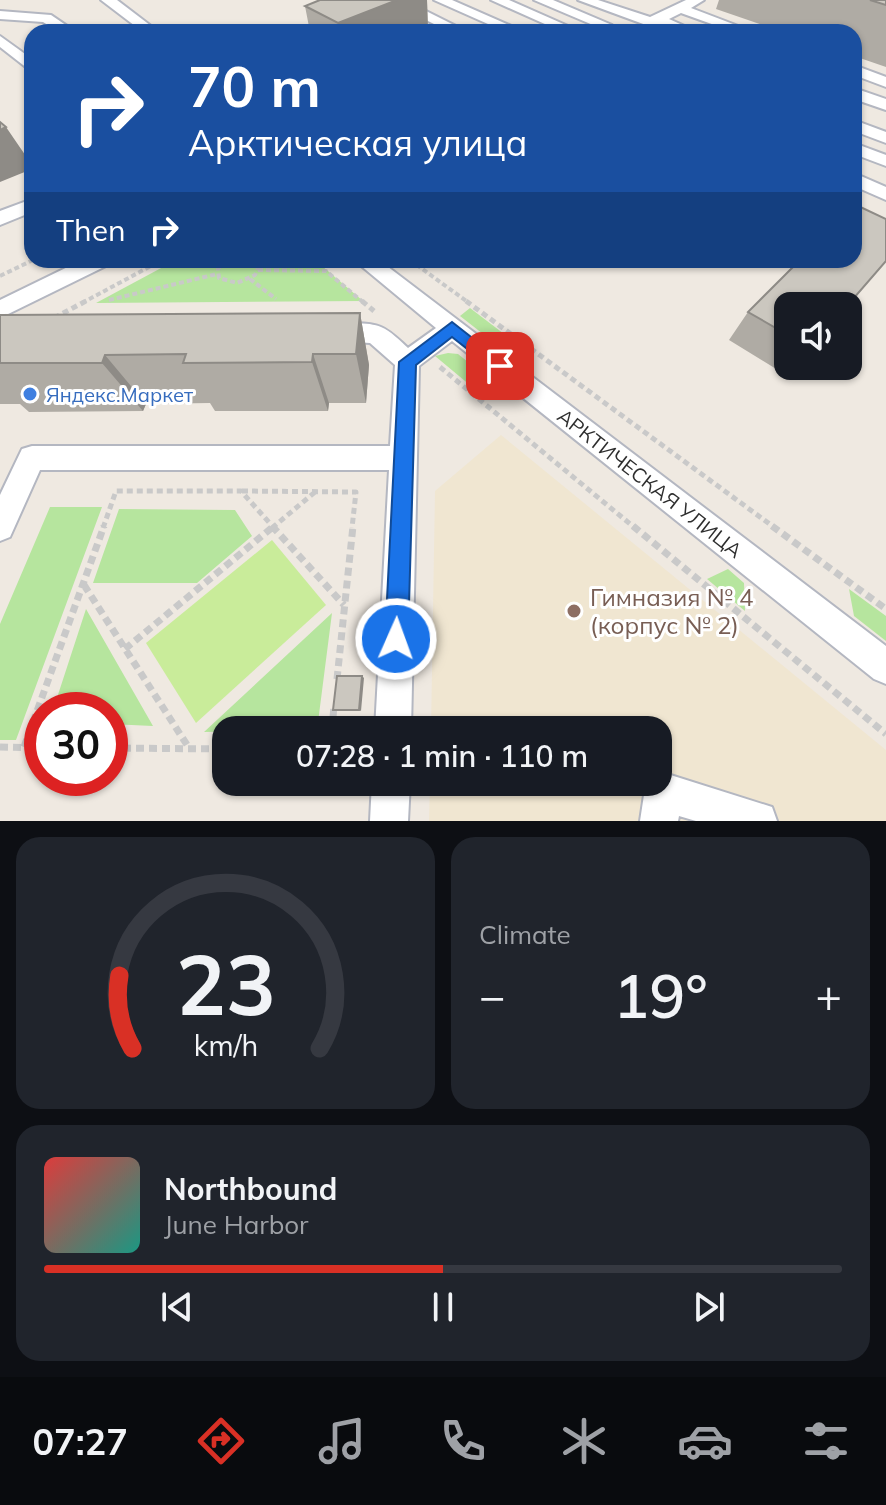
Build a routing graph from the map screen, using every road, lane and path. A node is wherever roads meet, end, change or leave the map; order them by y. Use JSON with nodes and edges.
{"nodes":[{"id":1,"x":108,"y":0,"type":"edge"},
{"id":2,"x":441,"y":0,"type":"edge"},
{"id":3,"x":498,"y":0,"type":"edge"},
{"id":4,"x":541,"y":0,"type":"edge"},
{"id":5,"x":585,"y":0,"type":"edge"},
{"id":6,"x":625,"y":0,"type":"edge"},
{"id":7,"x":697,"y":0,"type":"edge"},
{"id":8,"x":397,"y":1,"type":"edge"},
{"id":9,"x":607,"y":9,"type":"junction"},
{"id":10,"x":682,"y":9,"type":"junction"},
{"id":11,"x":2,"y":17,"type":"edge"},
{"id":12,"x":588,"y":18,"type":"junction"},
{"id":13,"x":660,"y":20,"type":"junction"},
{"id":14,"x":56,"y":24,"type":"edge"},
{"id":15,"x":141,"y":24,"type":"edge"},
{"id":16,"x":444,"y":24,"type":"edge"},
{"id":17,"x":499,"y":24,"type":"edge"},
{"id":18,"x":551,"y":24,"type":"edge"},
{"id":19,"x":578,"y":24,"type":"edge"},
{"id":20,"x":603,"y":24,"type":"edge"},
{"id":21,"x":670,"y":24,"type":"edge"},
{"id":22,"x":724,"y":24,"type":"edge"},
{"id":23,"x":0,"y":40,"type":"edge"},
{"id":24,"x":24,"y":60,"type":"edge"},
{"id":25,"x":862,"y":73,"type":"edge"},
{"id":26,"x":886,"y":82,"type":"edge"},
{"id":27,"x":862,"y":96,"type":"edge"},
{"id":28,"x":886,"y":105,"type":"edge"},
{"id":29,"x":862,"y":128,"type":"edge"},
{"id":30,"x":886,"y":138,"type":"edge"},
{"id":31,"x":862,"y":151,"type":"edge"},
{"id":32,"x":886,"y":161,"type":"edge"},
{"id":33,"x":862,"y":183,"type":"edge"},
{"id":34,"x":886,"y":194,"type":"edge"},
{"id":35,"x":24,"y":208,"type":"edge"},
{"id":36,"x":0,"y":219,"type":"edge"},
{"id":37,"x":24,"y":264,"type":"edge"},
{"id":38,"x":84,"y":268,"type":"edge"},
{"id":39,"x":147,"y":268,"type":"edge"},
{"id":40,"x":220,"y":268,"type":"edge"},
{"id":41,"x":375,"y":268,"type":"edge"},
{"id":42,"x":421,"y":268,"type":"edge"},
{"id":43,"x":258,"y":270,"type":"joint"},
{"id":44,"x":217,"y":274,"type":"junction"},
{"id":45,"x":0,"y":276,"type":"edge"},
{"id":46,"x":250,"y":279,"type":"junction"},
{"id":47,"x":276,"y":299,"type":"dead end"},
{"id":48,"x":109,"y":300,"type":"dead end"},
{"id":49,"x":0,"y":310,"type":"edge"},
{"id":50,"x":40,"y":325,"type":"edge"},
{"id":51,"x":452,"y":328,"type":"junction"},
{"id":52,"x":313,"y":334,"type":"edge"},
{"id":53,"x":414,"y":357,"type":"junction"},
{"id":54,"x":403,"y":458,"type":"junction"},
{"id":55,"x":241,"y":491,"type":"junction"},
{"id":56,"x":316,"y":491,"type":"junction"},
{"id":57,"x":274,"y":526,"type":"junction"},
{"id":58,"x":0,"y":527,"type":"edge"},
{"id":59,"x":83,"y":584,"type":"junction"},
{"id":60,"x":344,"y":605,"type":"junction"},
{"id":61,"x":886,"y":609,"type":"edge"},
{"id":62,"x":125,"y":649,"type":"junction"},
{"id":63,"x":886,"y":667,"type":"edge"},
{"id":64,"x":336,"y":683,"type":"edge"},
{"id":65,"x":44,"y":692,"type":"edge"},
{"id":66,"x":335,"y":699,"type":"edge"},
{"id":67,"x":333,"y":716,"type":"edge"},
{"id":68,"x":394,"y":716,"type":"edge"},
{"id":69,"x":886,"y":734,"type":"edge"},
{"id":70,"x":0,"y":747,"type":"edge"},
{"id":71,"x":24,"y":747,"type":"edge"},
{"id":72,"x":128,"y":748,"type":"edge"},
{"id":73,"x":189,"y":748,"type":"junction"},
{"id":74,"x":212,"y":749,"type":"edge"},
{"id":75,"x":390,"y":796,"type":"edge"},
{"id":76,"x":389,"y":821,"type":"edge"},
{"id":77,"x":659,"y":821,"type":"edge"},
{"id":78,"x":758,"y":821,"type":"edge"}],
"edges":[{"from":1,"to":15,"type":"street"},
{"from":2,"to":17,"type":"street"},
{"from":3,"to":18,"type":"street"},
{"from":4,"to":12,"type":"street"},
{"from":5,"to":9,"type":"street"},
{"from":6,"to":9,"type":"street"},
{"from":7,"to":10,"type":"street"},
{"from":8,"to":16,"type":"street"},
{"from":9,"to":12,"type":"street"},
{"from":9,"to":13,"type":"street"},
{"from":10,"to":13,"type":"street"},
{"from":10,"to":22,"type":"street"},
{"from":11,"to":14,"type":"street"},
{"from":12,"to":19,"type":"street"},
{"from":12,"to":20,"type":"street"},
{"from":13,"to":21,"type":"street"},
{"from":23,"to":24,"type":"street"},
{"from":25,"to":26,"type":"street"},
{"from":27,"to":28,"type":"street"},
{"from":29,"to":30,"type":"street"},
{"from":31,"to":32,"type":"street"},
{"from":33,"to":34,"type":"street"},
{"from":35,"to":36,"type":"street"},
{"from":37,"to":45,"type":"path"},
{"from":38,"to":49,"type":"street"},
{"from":39,"to":50,"type":"path"},
{"from":40,"to":44,"type":"path"},
{"from":41,"to":51,"type":"street","name":"АРКТИЧЕСКАЯ УЛИЦА"},
{"from":42,"to":61,"type":"path"},
{"from":43,"to":46,"type":"path"},
{"from":43,"to":53,"type":"path"},
{"from":44,"to":46,"type":"path"},
{"from":44,"to":48,"type":"path"},
{"from":46,"to":47,"type":"path"},
{"from":51,"to":53,"type":"street"},
{"from":51,"to":63,"type":"street","name":"АРКТИЧЕСКАЯ УЛИЦА"},
{"from":52,"to":53,"type":"street"},
{"from":53,"to":54,"type":"street"},
{"from":53,"to":69,"type":"path"},
{"from":54,"to":58,"type":"street"},
{"from":54,"to":68,"type":"street"},
{"from":55,"to":56,"type":"path"},
{"from":55,"to":57,"type":"path"},
{"from":55,"to":59,"type":"path"},
{"from":56,"to":57,"type":"path"},
{"from":56,"to":60,"type":"path"},
{"from":57,"to":60,"type":"path"},
{"from":57,"to":62,"type":"path"},
{"from":59,"to":62,"type":"path"},
{"from":59,"to":65,"type":"path"},
{"from":60,"to":64,"type":"path"},
{"from":62,"to":73,"type":"path"},
{"from":66,"to":67,"type":"path"},
{"from":70,"to":71,"type":"path"},
{"from":72,"to":73,"type":"path"},
{"from":73,"to":74,"type":"path"},
{"from":75,"to":76,"type":"street"},
{"from":77,"to":78,"type":"street"}]}
